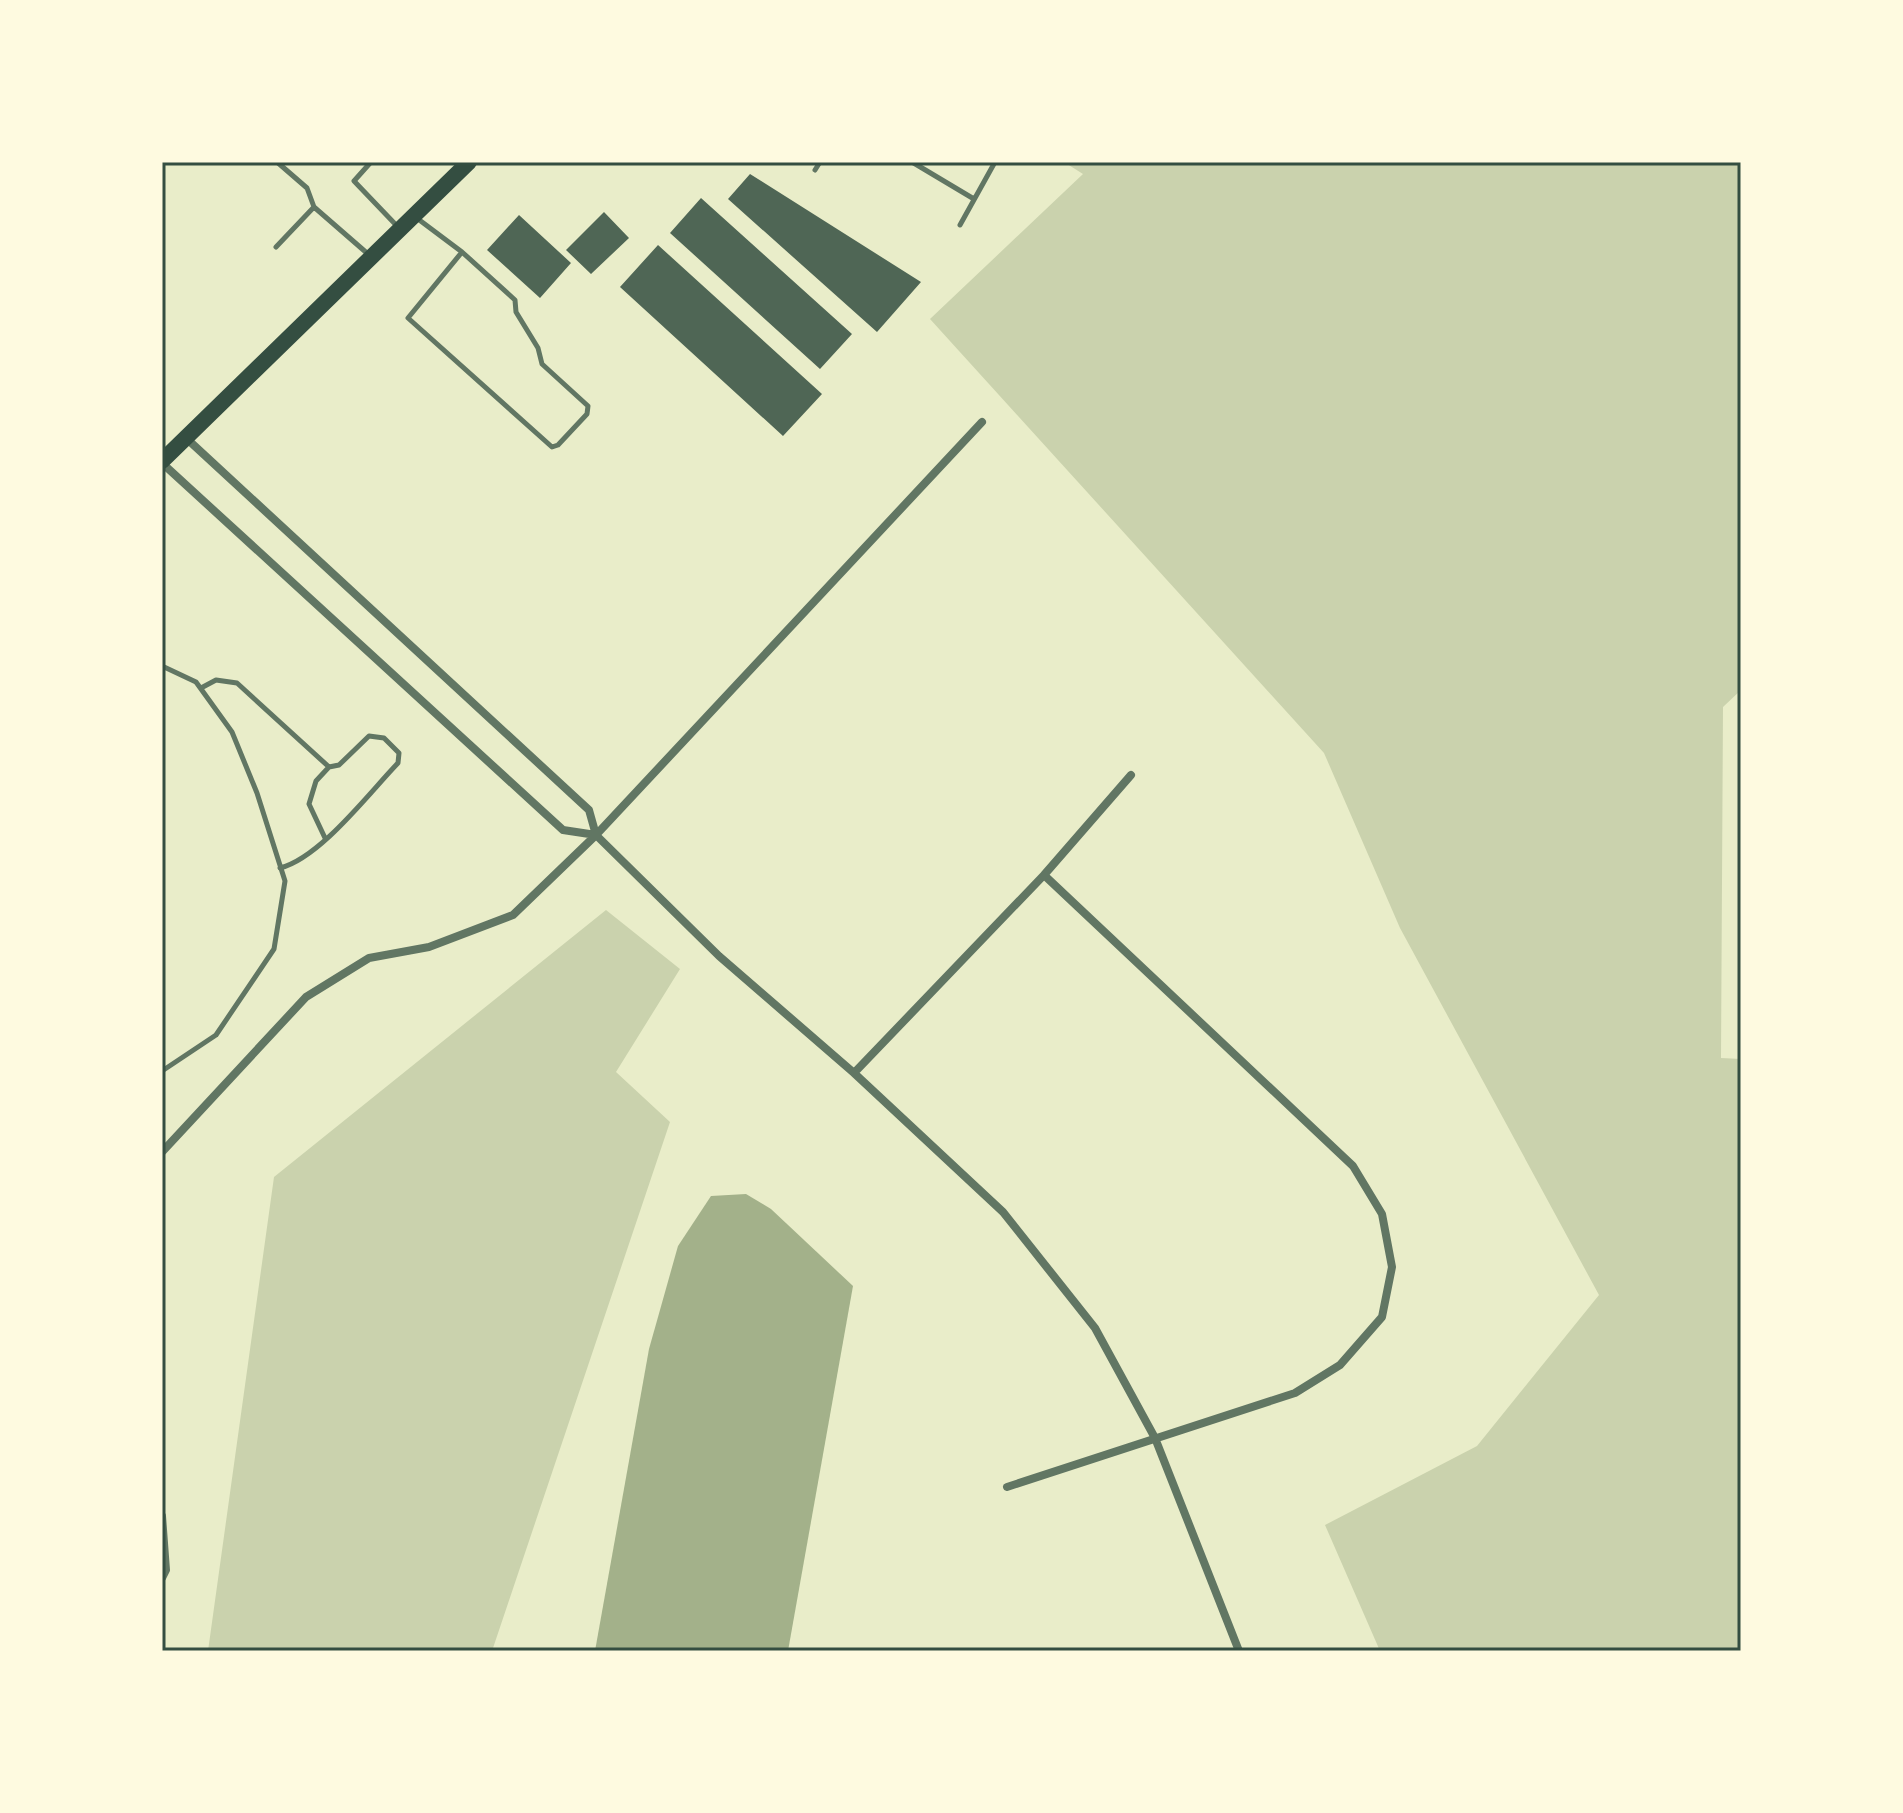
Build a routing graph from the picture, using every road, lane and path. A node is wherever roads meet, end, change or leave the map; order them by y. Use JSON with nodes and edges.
{"nodes":[{"id":1,"x":277,"y":162,"type":"edge"},
{"id":2,"x":371,"y":162,"type":"edge"},
{"id":3,"x":469,"y":162,"type":"edge"},
{"id":4,"x":820,"y":162,"type":"edge"},
{"id":5,"x":912,"y":162,"type":"edge"},
{"id":6,"x":995,"y":162,"type":"edge"},
{"id":7,"x":815,"y":170,"type":"dead end"},
{"id":8,"x":974,"y":199,"type":"junction"},
{"id":9,"x":314,"y":207,"type":"junction"},
{"id":10,"x":413,"y":216,"type":"junction"},
{"id":11,"x":960,"y":225,"type":"dead end"},
{"id":12,"x":400,"y":229,"type":"junction"},
{"id":13,"x":276,"y":247,"type":"dead end"},
{"id":14,"x":462,"y":252,"type":"junction"},
{"id":15,"x":372,"y":257,"type":"junction"},
{"id":16,"x":982,"y":422,"type":"dead end"},
{"id":17,"x":186,"y":438,"type":"junction"},
{"id":18,"x":162,"y":462,"type":"edge"},
{"id":19,"x":162,"y":666,"type":"edge"},
{"id":20,"x":201,"y":688,"type":"junction"},
{"id":21,"x":329,"y":767,"type":"junction"},
{"id":22,"x":1131,"y":775,"type":"dead end"},
{"id":23,"x":596,"y":835,"type":"junction"},
{"id":24,"x":325,"y":838,"type":"junction"},
{"id":25,"x":280,"y":868,"type":"junction"},
{"id":26,"x":1044,"y":875,"type":"junction"},
{"id":27,"x":162,"y":1071,"type":"edge"},
{"id":28,"x":854,"y":1073,"type":"junction"},
{"id":29,"x":162,"y":1152,"type":"edge"},
{"id":30,"x":1155,"y":1438,"type":"junction"},
{"id":31,"x":1007,"y":1487,"type":"dead end"},
{"id":32,"x":162,"y":1516,"type":"edge"},
{"id":33,"x":162,"y":1578,"type":"edge"},
{"id":34,"x":1239,"y":1651,"type":"edge"}],
"edges":[{"from":1,"to":9,"type":"lane"},
{"from":2,"to":12,"type":"lane"},
{"from":3,"to":10,"type":"main road"},
{"from":4,"to":7,"type":"lane"},
{"from":5,"to":8,"type":"lane"},
{"from":6,"to":8,"type":"lane"},
{"from":8,"to":11,"type":"lane"},
{"from":9,"to":13,"type":"lane"},
{"from":9,"to":15,"type":"lane"},
{"from":10,"to":12,"type":"main road"},
{"from":10,"to":14,"type":"lane"},
{"from":12,"to":15,"type":"main road"},
{"from":14,"to":14,"type":"lane"},
{"from":15,"to":17,"type":"main road"},
{"from":16,"to":23,"type":"street"},
{"from":17,"to":18,"type":"main road"},
{"from":17,"to":23,"type":"street"},
{"from":18,"to":23,"type":"street"},
{"from":19,"to":20,"type":"lane"},
{"from":20,"to":21,"type":"lane"},
{"from":20,"to":25,"type":"lane"},
{"from":21,"to":24,"type":"lane"},
{"from":21,"to":24,"type":"lane"},
{"from":22,"to":26,"type":"street"},
{"from":23,"to":28,"type":"street"},
{"from":23,"to":29,"type":"street"},
{"from":24,"to":25,"type":"lane"},
{"from":25,"to":27,"type":"lane"},
{"from":26,"to":28,"type":"street"},
{"from":26,"to":30,"type":"street"},
{"from":28,"to":30,"type":"street"},
{"from":30,"to":31,"type":"street"},
{"from":30,"to":34,"type":"street"},
{"from":32,"to":33,"type":"street"}]}
